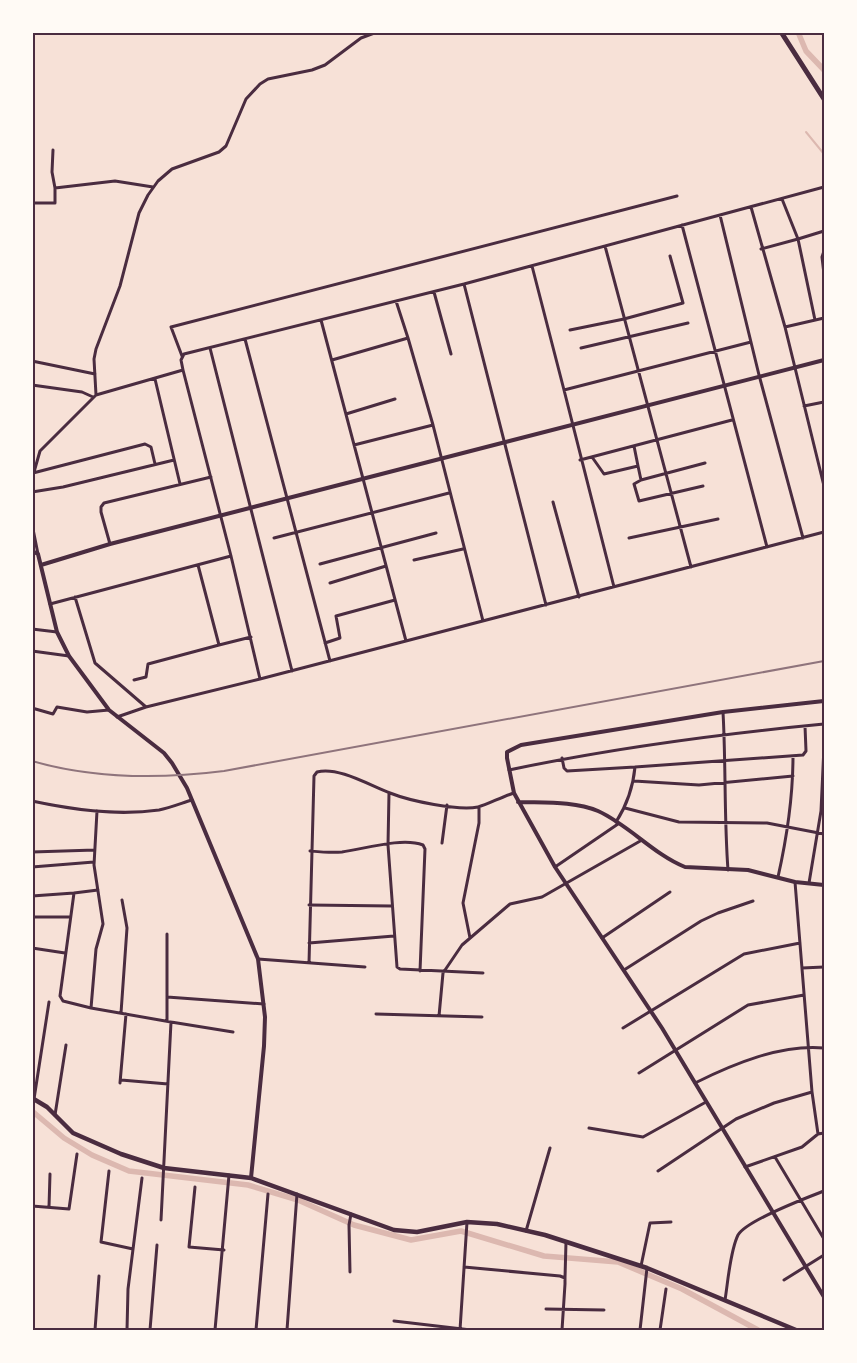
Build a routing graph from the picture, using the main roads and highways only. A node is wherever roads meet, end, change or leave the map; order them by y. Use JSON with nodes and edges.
{"nodes":[{"id":1,"x":781,"y":32,"type":"edge"},
{"id":2,"x":824,"y":98,"type":"edge"},
{"id":3,"x":33,"y":1098,"type":"edge"},
{"id":4,"x":796,"y":1330,"type":"edge"}],
"edges":[{"from":1,"to":2,"type":"main road"},
{"from":3,"to":4,"type":"main road"}]}
